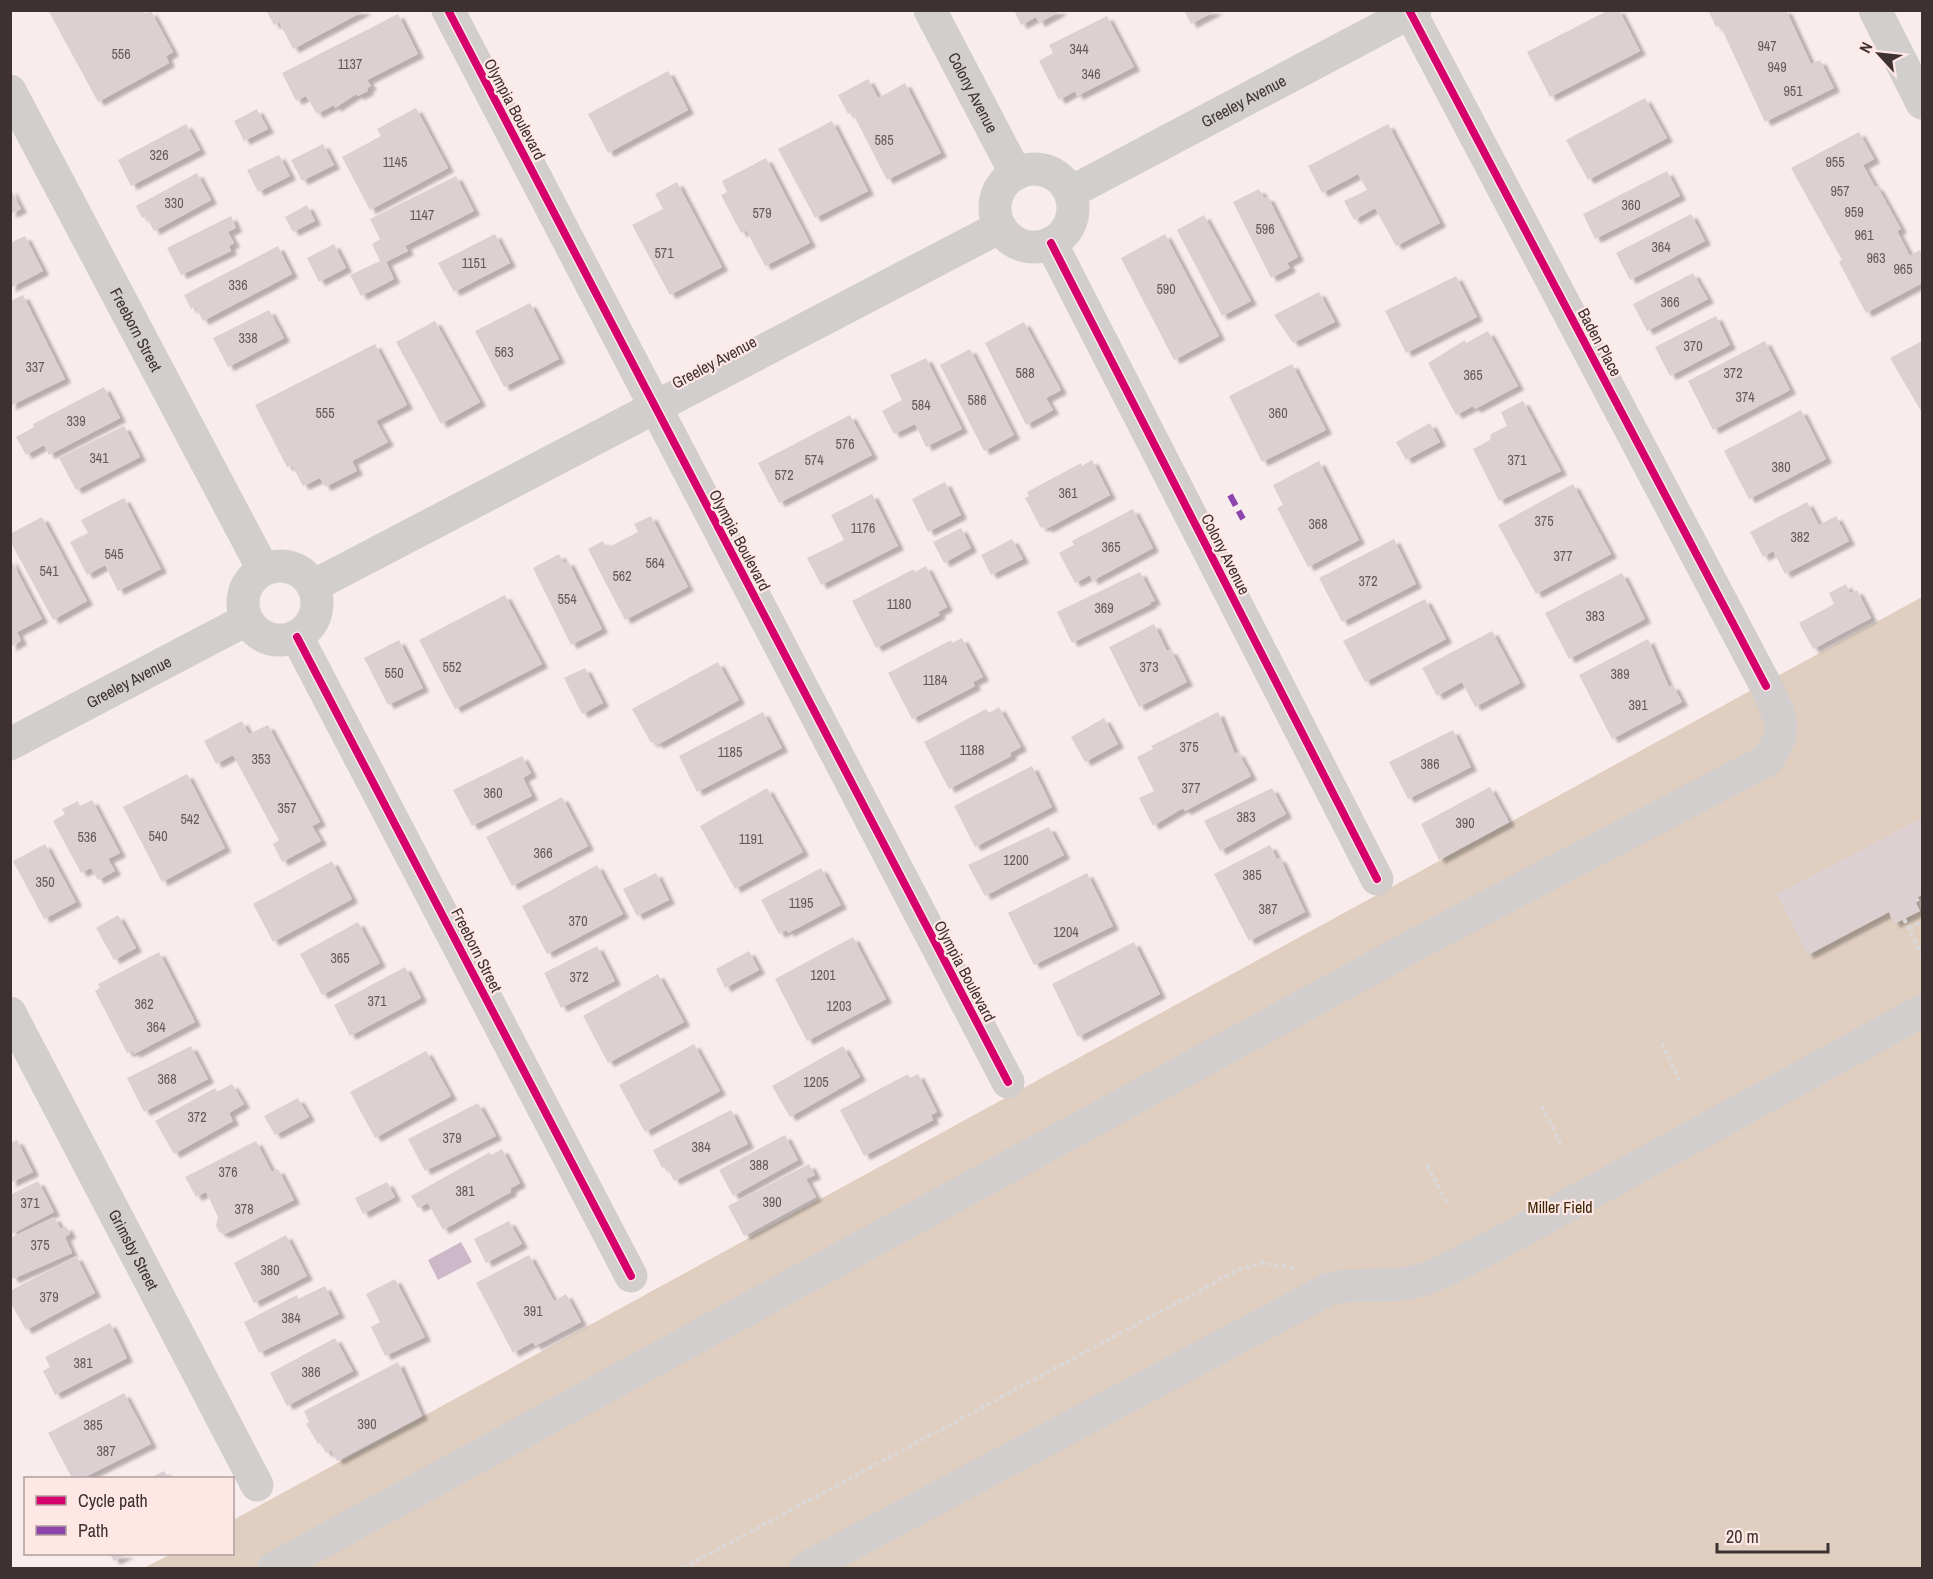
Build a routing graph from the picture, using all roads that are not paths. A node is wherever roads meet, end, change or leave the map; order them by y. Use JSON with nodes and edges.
{"nodes":[{"id":1,"x":448,"y":10,"type":"edge"},
{"id":2,"x":930,"y":10,"type":"edge"},
{"id":3,"x":1875,"y":10,"type":"edge"},
{"id":4,"x":1411,"y":11,"type":"edge"},
{"id":5,"x":10,"y":91,"type":"edge"},
{"id":6,"x":1923,"y":103,"type":"edge"},
{"id":7,"x":1016,"y":174,"type":"junction"},
{"id":8,"x":1071,"y":192,"type":"junction"},
{"id":9,"x":1000,"y":227,"type":"junction"},
{"id":10,"x":1051,"y":243,"type":"junction"},
{"id":11,"x":656,"y":407,"type":"junction"},
{"id":12,"x":263,"y":569,"type":"junction"},
{"id":13,"x":313,"y":586,"type":"junction"},
{"id":14,"x":246,"y":620,"type":"junction"},
{"id":15,"x":297,"y":637,"type":"junction"},
{"id":16,"x":10,"y":744,"type":"edge"},
{"id":17,"x":1377,"y":879,"type":"dead end"},
{"id":18,"x":1923,"y":1011,"type":"edge"},
{"id":19,"x":10,"y":1013,"type":"edge"},
{"id":20,"x":1008,"y":1082,"type":"dead end"},
{"id":21,"x":631,"y":1276,"type":"dead end"},
{"id":22,"x":257,"y":1485,"type":"dead end"},
{"id":23,"x":274,"y":1569,"type":"edge"},
{"id":24,"x":806,"y":1569,"type":"edge"}],
"edges":[{"from":1,"to":11,"type":"street","name":"Olympia Boulevard"},
{"from":2,"to":7,"type":"street","name":"Colony Avenue"},
{"from":3,"to":6,"type":"street"},
{"from":4,"to":8,"type":"street","name":"Greeley Avenue"},
{"from":4,"to":23,"type":"street","name":"Baden Place"},
{"from":5,"to":12,"type":"street","name":"Freeborn Street"},
{"from":7,"to":8,"type":"street"},
{"from":7,"to":9,"type":"street"},
{"from":8,"to":10,"type":"street"},
{"from":9,"to":10,"type":"street"},
{"from":9,"to":11,"type":"street","name":"Greeley Avenue"},
{"from":10,"to":17,"type":"street","name":"Colony Avenue"},
{"from":11,"to":13,"type":"street","name":"Greeley Avenue"},
{"from":11,"to":20,"type":"street","name":"Olympia Boulevard"},
{"from":12,"to":13,"type":"street"},
{"from":12,"to":14,"type":"street"},
{"from":13,"to":15,"type":"street"},
{"from":14,"to":15,"type":"street"},
{"from":14,"to":16,"type":"street","name":"Greeley Avenue"},
{"from":15,"to":21,"type":"street","name":"Freeborn Street"},
{"from":18,"to":24,"type":"street"},
{"from":19,"to":22,"type":"street","name":"Grimsby Street"}]}
